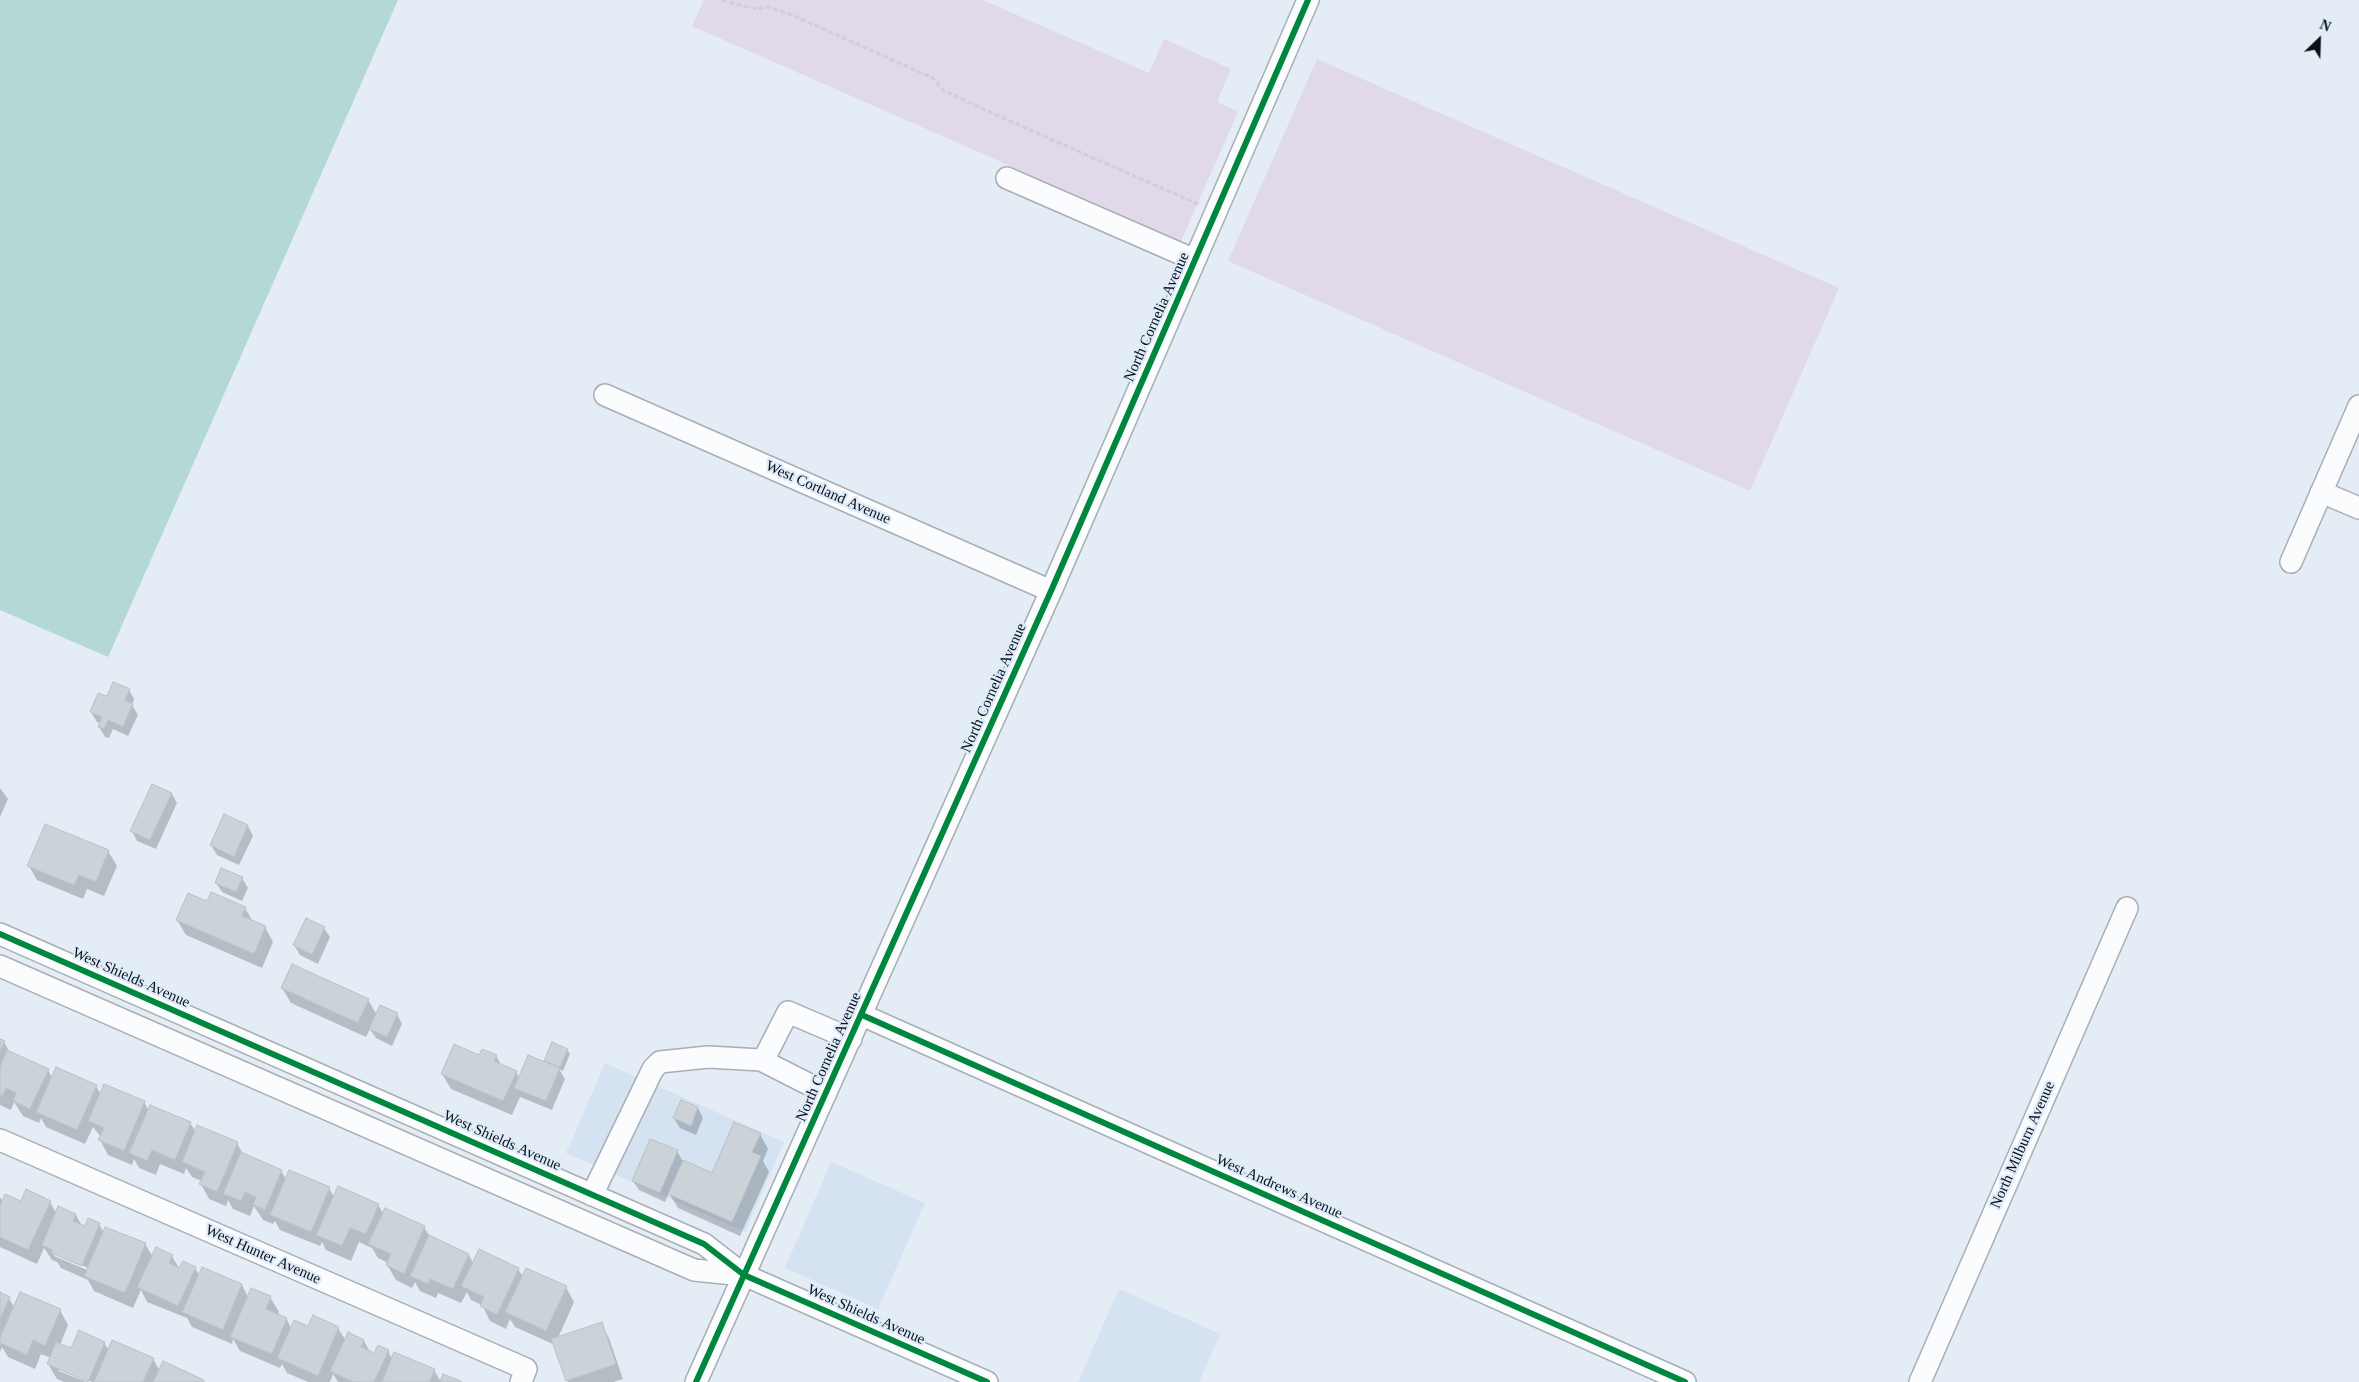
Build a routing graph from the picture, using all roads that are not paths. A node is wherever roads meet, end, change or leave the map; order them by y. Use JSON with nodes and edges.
{"nodes":[{"id":1,"x":1308,"y":0,"type":"edge"},
{"id":2,"x":1007,"y":178,"type":"dead end"},
{"id":3,"x":1195,"y":260,"type":"junction"},
{"id":4,"x":605,"y":395,"type":"dead end"},
{"id":5,"x":2359,"y":406,"type":"edge"},
{"id":6,"x":2321,"y":492,"type":"junction"},
{"id":7,"x":2359,"y":508,"type":"edge"},
{"id":8,"x":2291,"y":562,"type":"dead end"},
{"id":9,"x":1051,"y":591,"type":"junction"},
{"id":10,"x":2127,"y":908,"type":"dead end"},
{"id":11,"x":0,"y":934,"type":"edge"},
{"id":12,"x":0,"y":966,"type":"edge"},
{"id":13,"x":862,"y":1015,"type":"junction"},
{"id":14,"x":851,"y":1039,"type":"junction"},
{"id":15,"x":761,"y":1060,"type":"junction"},
{"id":16,"x":826,"y":1093,"type":"junction"},
{"id":17,"x":0,"y":1140,"type":"edge"},
{"id":18,"x":592,"y":1194,"type":"junction"},
{"id":19,"x":744,"y":1275,"type":"junction"},
{"id":20,"x":523,"y":1376,"type":"edge"},
{"id":21,"x":696,"y":1382,"type":"edge"},
{"id":22,"x":987,"y":1382,"type":"edge"},
{"id":23,"x":1685,"y":1382,"type":"edge"},
{"id":24,"x":1920,"y":1382,"type":"edge"}],
"edges":[{"from":1,"to":3,"type":"street","name":"North Cornelia Avenue"},
{"from":2,"to":3,"type":"street"},
{"from":3,"to":9,"type":"street","name":"North Cornelia Avenue"},
{"from":4,"to":9,"type":"street","name":"West Cortland Avenue"},
{"from":5,"to":6,"type":"street"},
{"from":6,"to":7,"type":"street"},
{"from":6,"to":8,"type":"street"},
{"from":9,"to":13,"type":"street","name":"North Cornelia Avenue"},
{"from":10,"to":24,"type":"street","name":"North Milburn Avenue"},
{"from":11,"to":18,"type":"street","name":"West Shields Avenue"},
{"from":12,"to":19,"type":"street","name":"West Shields Avenue"},
{"from":13,"to":14,"type":"street","name":"North Cornelia Avenue"},
{"from":13,"to":23,"type":"street","name":"West Andrews Avenue"},
{"from":14,"to":15,"type":"street"},
{"from":14,"to":16,"type":"street","name":"North Cornelia Avenue"},
{"from":15,"to":16,"type":"street"},
{"from":15,"to":18,"type":"street"},
{"from":16,"to":19,"type":"street","name":"North Cornelia Avenue"},
{"from":17,"to":20,"type":"street","name":"West Hunter Avenue"},
{"from":18,"to":19,"type":"street","name":"West Shields Avenue"},
{"from":19,"to":21,"type":"street","name":"North Cornelia Avenue"},
{"from":19,"to":22,"type":"street","name":"West Shields Avenue"}]}
